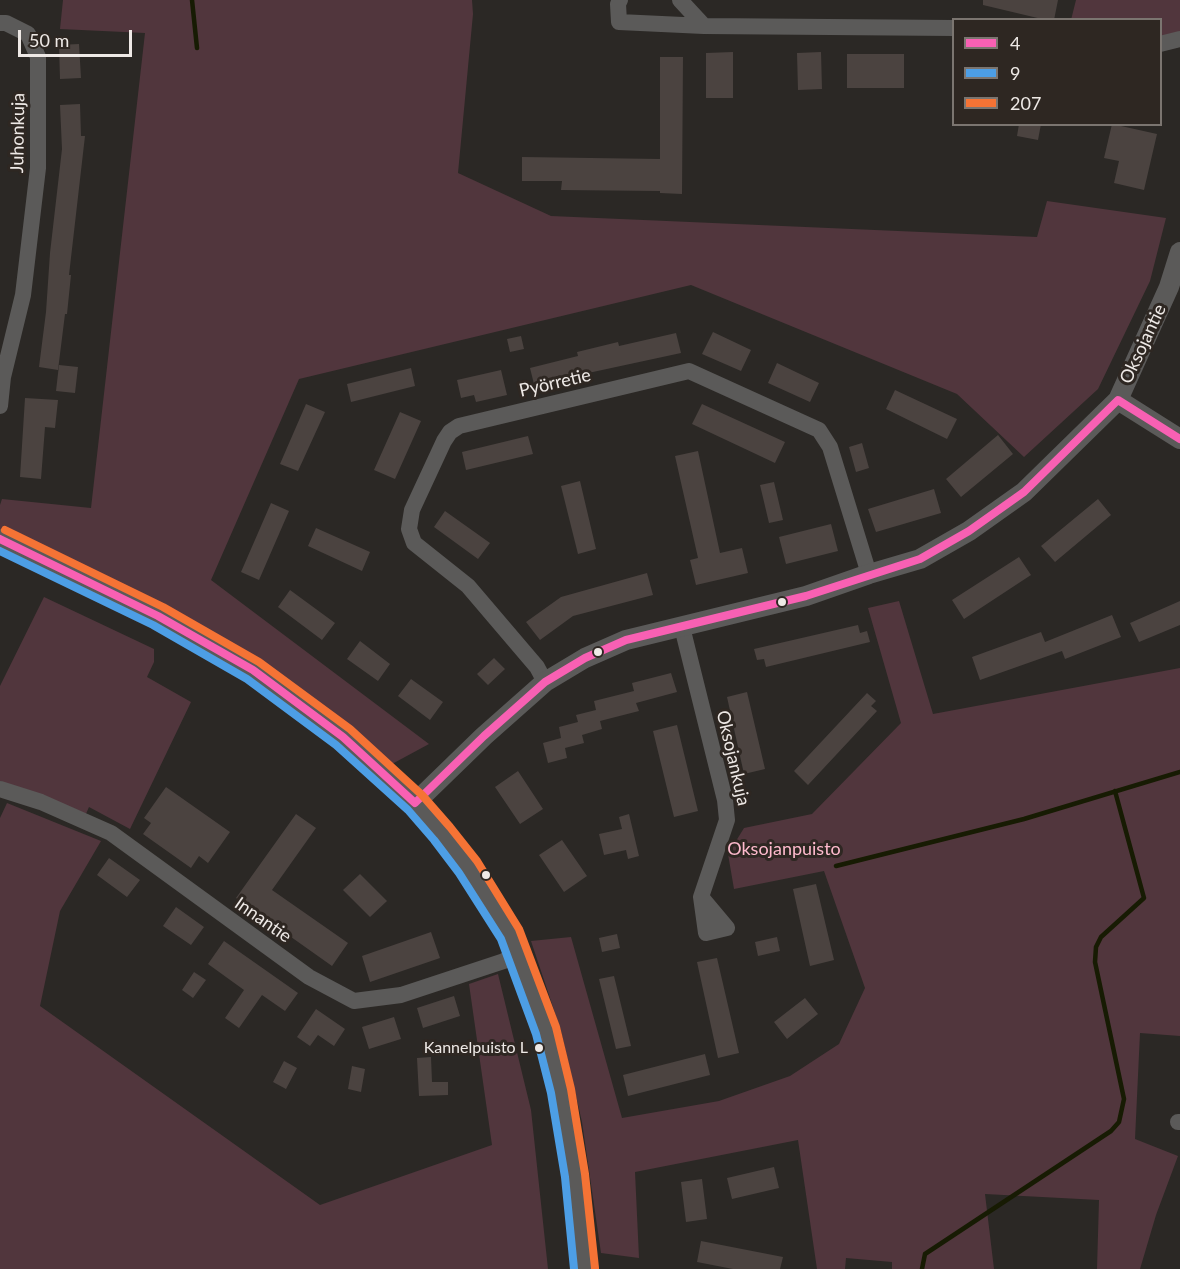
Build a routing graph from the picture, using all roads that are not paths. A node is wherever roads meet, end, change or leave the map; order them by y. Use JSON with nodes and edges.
{"nodes":[{"id":1,"x":620,"y":0,"type":"edge"},
{"id":2,"x":680,"y":0,"type":"edge"},
{"id":3,"x":0,"y":23,"type":"edge"},
{"id":4,"x":704,"y":26,"type":"junction"},
{"id":5,"x":952,"y":28,"type":"edge"},
{"id":6,"x":1180,"y":39,"type":"edge"},
{"id":7,"x":1162,"y":44,"type":"edge"},
{"id":8,"x":1180,"y":252,"type":"edge"},
{"id":9,"x":1118,"y":400,"type":"junction"},
{"id":10,"x":0,"y":406,"type":"edge"},
{"id":11,"x":1180,"y":439,"type":"edge"},
{"id":12,"x":0,"y":539,"type":"edge"},
{"id":13,"x":869,"y":574,"type":"junction"},
{"id":14,"x":682,"y":627,"type":"junction"},
{"id":15,"x":545,"y":682,"type":"junction"},
{"id":16,"x":0,"y":789,"type":"edge"},
{"id":17,"x":415,"y":803,"type":"junction"},
{"id":18,"x":701,"y":897,"type":"dead end"},
{"id":19,"x":518,"y":952,"type":"junction"},
{"id":20,"x":585,"y":1269,"type":"edge"}],
"edges":[{"from":1,"to":4,"type":"street"},
{"from":2,"to":4,"type":"street"},
{"from":3,"to":10,"type":"street","name":"Juhonkuja"},
{"from":4,"to":5,"type":"street"},
{"from":6,"to":7,"type":"street"},
{"from":8,"to":9,"type":"street","name":"Oksojantie"},
{"from":9,"to":11,"type":"street"},
{"from":9,"to":13,"type":"street","name":"Oksojantie"},
{"from":12,"to":17,"type":"street"},
{"from":13,"to":14,"type":"street","name":"Oksojantie"},
{"from":13,"to":15,"type":"street","name":"Pyörretie"},
{"from":14,"to":15,"type":"street","name":"Oksojantie"},
{"from":14,"to":18,"type":"street","name":"Oksojankuja"},
{"from":15,"to":17,"type":"street","name":"Oksojantie"},
{"from":16,"to":19,"type":"street","name":"Innantie"},
{"from":17,"to":19,"type":"street"},
{"from":19,"to":20,"type":"street"}]}
